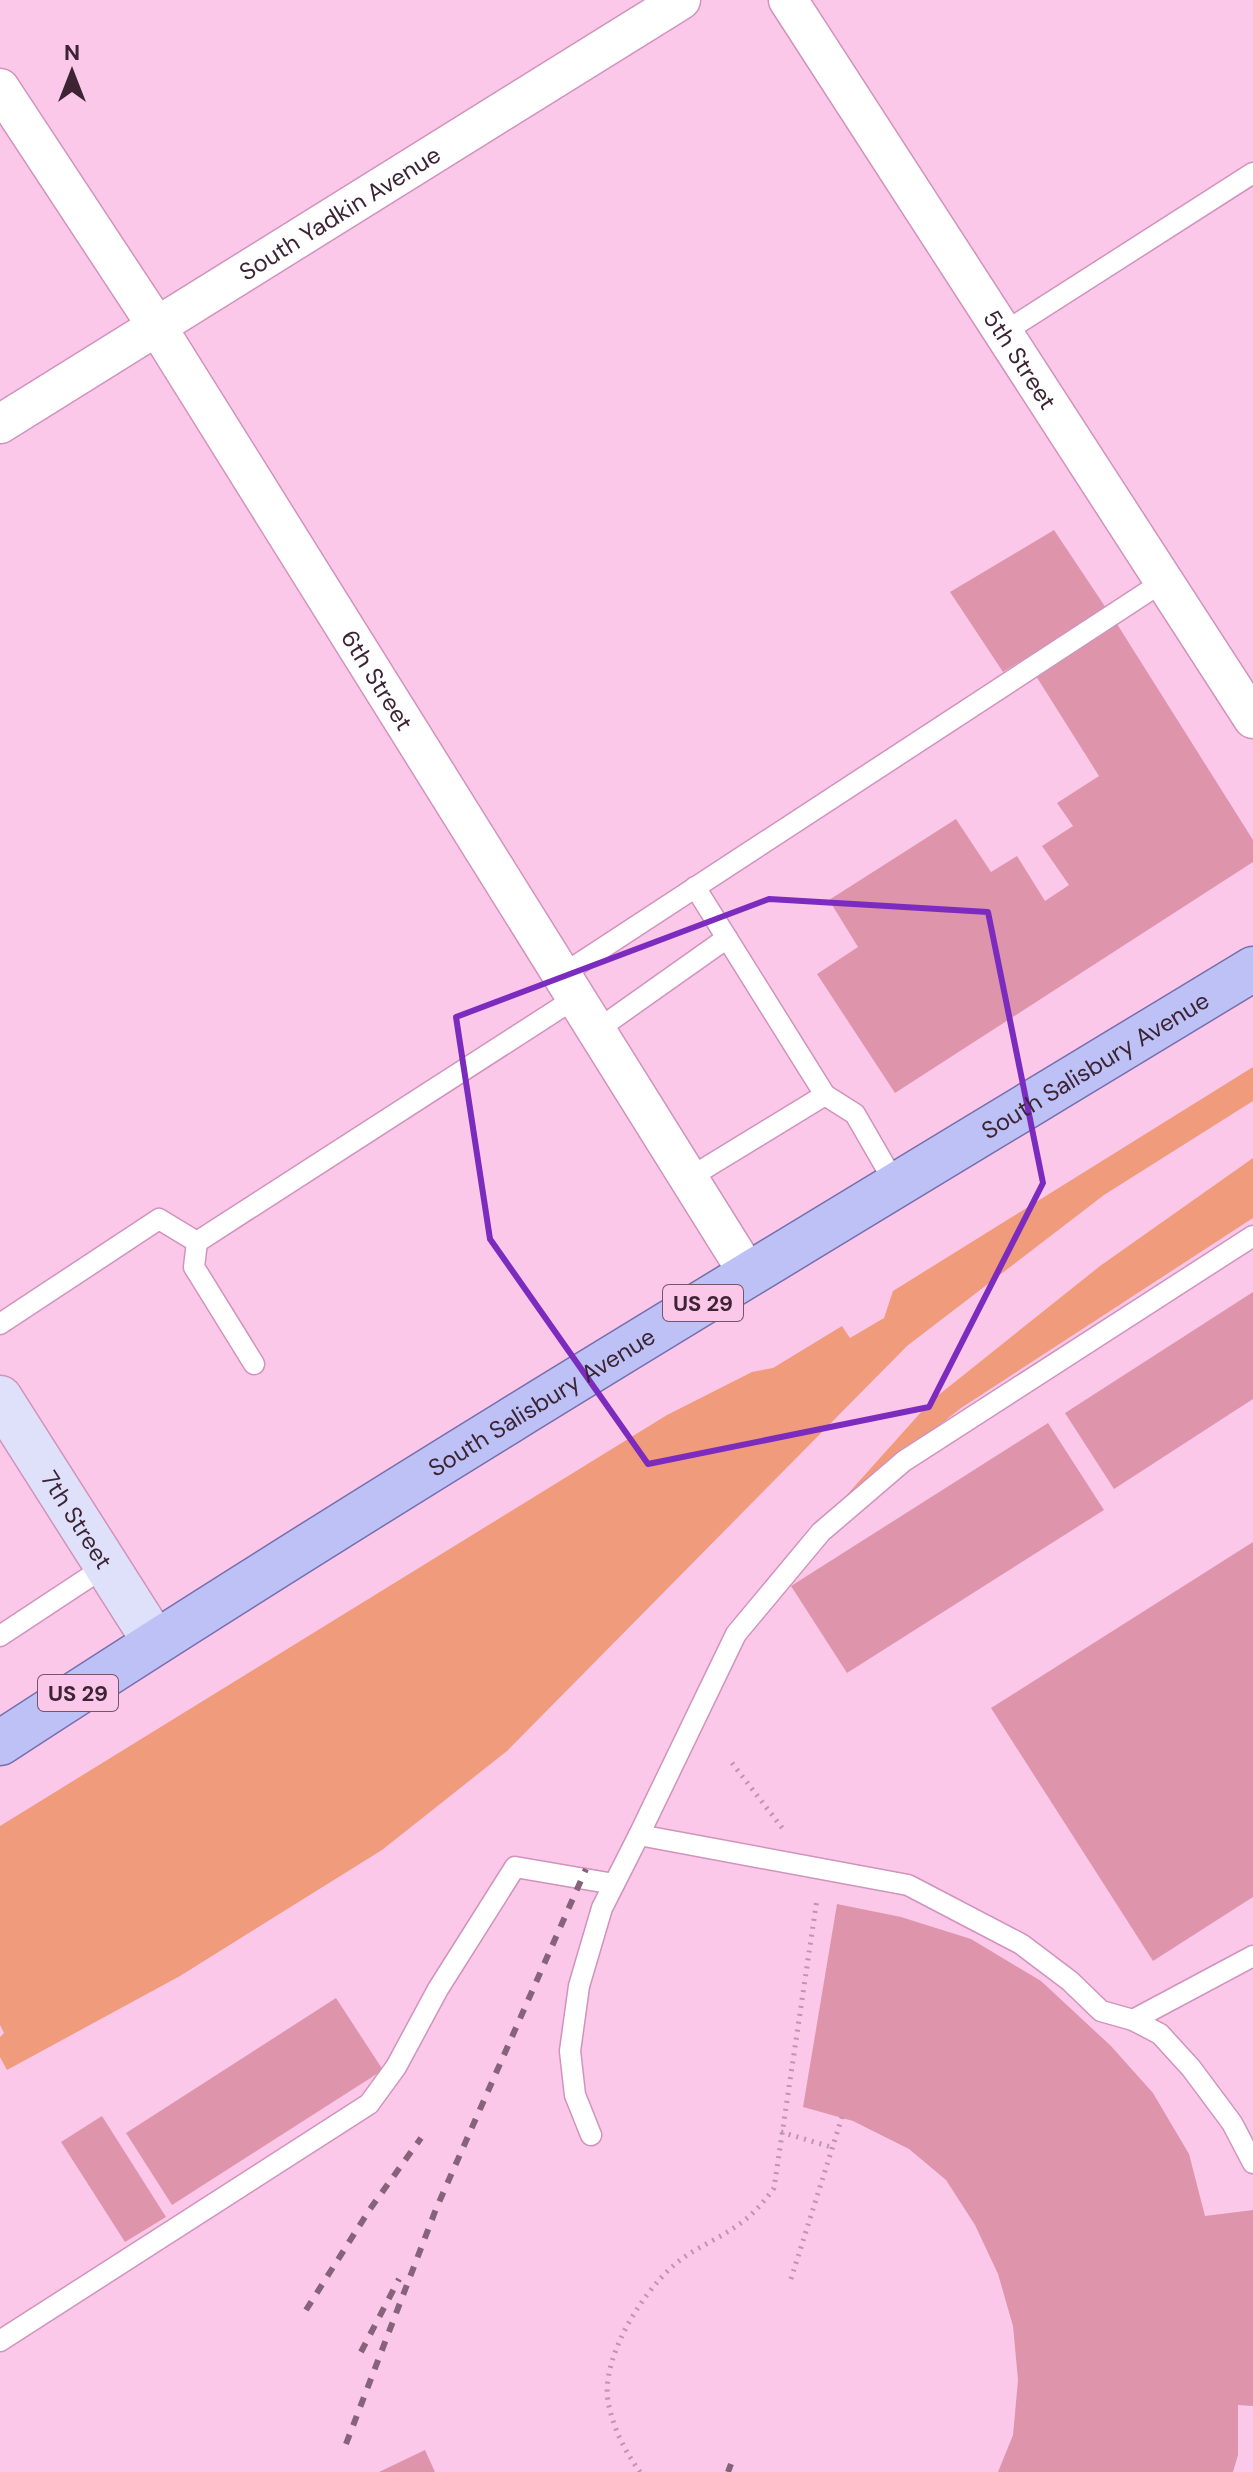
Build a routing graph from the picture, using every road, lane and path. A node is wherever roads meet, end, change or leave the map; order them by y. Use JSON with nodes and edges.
{"nodes":[{"id":1,"x":681,"y":0,"type":"edge"},
{"id":2,"x":788,"y":0,"type":"edge"},
{"id":3,"x":0,"y":88,"type":"edge"},
{"id":4,"x":1253,"y":173,"type":"edge"},
{"id":5,"x":156,"y":325,"type":"junction"},
{"id":6,"x":1003,"y":333,"type":"junction"},
{"id":7,"x":0,"y":424,"type":"edge"},
{"id":8,"x":1164,"y":581,"type":"junction"},
{"id":9,"x":1253,"y":719,"type":"edge"},
{"id":10,"x":695,"y":887,"type":"junction"},
{"id":11,"x":727,"y":938,"type":"junction"},
{"id":12,"x":1253,"y":969,"type":"edge"},
{"id":13,"x":570,"y":986,"type":"junction"},
{"id":14,"x":597,"y":1030,"type":"junction"},
{"id":15,"x":825,"y":1095,"type":"junction"},
{"id":16,"x":689,"y":1178,"type":"junction"},
{"id":17,"x":896,"y":1185,"type":"junction"},
{"id":18,"x":1253,"y":1236,"type":"edge"},
{"id":19,"x":197,"y":1242,"type":"junction"},
{"id":20,"x":749,"y":1275,"type":"junction"},
{"id":21,"x":0,"y":1324,"type":"edge"},
{"id":22,"x":254,"y":1364,"type":"dead end"},
{"id":23,"x":0,"y":1398,"type":"edge"},
{"id":24,"x":106,"y":1566,"type":"junction"},
{"id":25,"x":0,"y":1636,"type":"edge"},
{"id":26,"x":155,"y":1642,"type":"junction"},
{"id":27,"x":0,"y":1743,"type":"edge"},
{"id":28,"x":732,"y":1763,"type":"dead end"},
{"id":29,"x":639,"y":1835,"type":"junction"},
{"id":30,"x":815,"y":1867,"type":"junction"},
{"id":31,"x":614,"y":1884,"type":"junction"},
{"id":32,"x":1253,"y":1956,"type":"edge"},
{"id":33,"x":1133,"y":2020,"type":"junction"},
{"id":34,"x":842,"y":2117,"type":"dead end"},
{"id":35,"x":781,"y":2132,"type":"junction"},
{"id":36,"x":591,"y":2135,"type":"dead end"},
{"id":37,"x":831,"y":2147,"type":"junction"},
{"id":38,"x":1253,"y":2163,"type":"edge"},
{"id":39,"x":791,"y":2279,"type":"dead end"},
{"id":40,"x":0,"y":2341,"type":"edge"},
{"id":41,"x":640,"y":2472,"type":"edge"}],
"edges":[{"from":1,"to":5,"type":"street","name":"South Yadkin Avenue"},
{"from":2,"to":6,"type":"street","name":"5th Street"},
{"from":3,"to":5,"type":"street","name":"6th Street"},
{"from":4,"to":6,"type":"lane"},
{"from":5,"to":7,"type":"street","name":"South Yadkin Avenue"},
{"from":5,"to":13,"type":"street","name":"6th Street"},
{"from":6,"to":8,"type":"street","name":"5th Street"},
{"from":8,"to":9,"type":"street","name":"5th Street"},
{"from":8,"to":10,"type":"lane"},
{"from":10,"to":11,"type":"lane"},
{"from":10,"to":13,"type":"lane"},
{"from":11,"to":14,"type":"lane"},
{"from":11,"to":15,"type":"lane"},
{"from":12,"to":17,"type":"main road","name":"South Salisbury Avenue","number":"US 29"},
{"from":13,"to":14,"type":"street","name":"6th Street"},
{"from":13,"to":19,"type":"lane"},
{"from":14,"to":16,"type":"street","name":"6th Street"},
{"from":15,"to":16,"type":"lane"},
{"from":15,"to":17,"type":"lane"},
{"from":16,"to":20,"type":"street","name":"6th Street"},
{"from":17,"to":20,"type":"main road","name":"South Salisbury Avenue","number":"US 29"},
{"from":18,"to":29,"type":"lane"},
{"from":19,"to":21,"type":"lane"},
{"from":19,"to":22,"type":"lane"},
{"from":20,"to":26,"type":"main road","name":"South Salisbury Avenue","number":"US 29"},
{"from":23,"to":24,"type":"street","name":"7th Street"},
{"from":24,"to":25,"type":"lane"},
{"from":24,"to":26,"type":"street","name":"7th Street"},
{"from":26,"to":27,"type":"main road","name":"South Salisbury Avenue","number":"US 29"},
{"from":28,"to":30,"type":"path"},
{"from":29,"to":30,"type":"lane"},
{"from":29,"to":31,"type":"lane"},
{"from":30,"to":33,"type":"lane"},
{"from":30,"to":35,"type":"path"},
{"from":31,"to":36,"type":"lane"},
{"from":31,"to":40,"type":"lane"},
{"from":32,"to":33,"type":"lane"},
{"from":33,"to":38,"type":"lane"},
{"from":34,"to":37,"type":"path"},
{"from":35,"to":37,"type":"path"},
{"from":35,"to":41,"type":"path"},
{"from":37,"to":39,"type":"path"}]}
